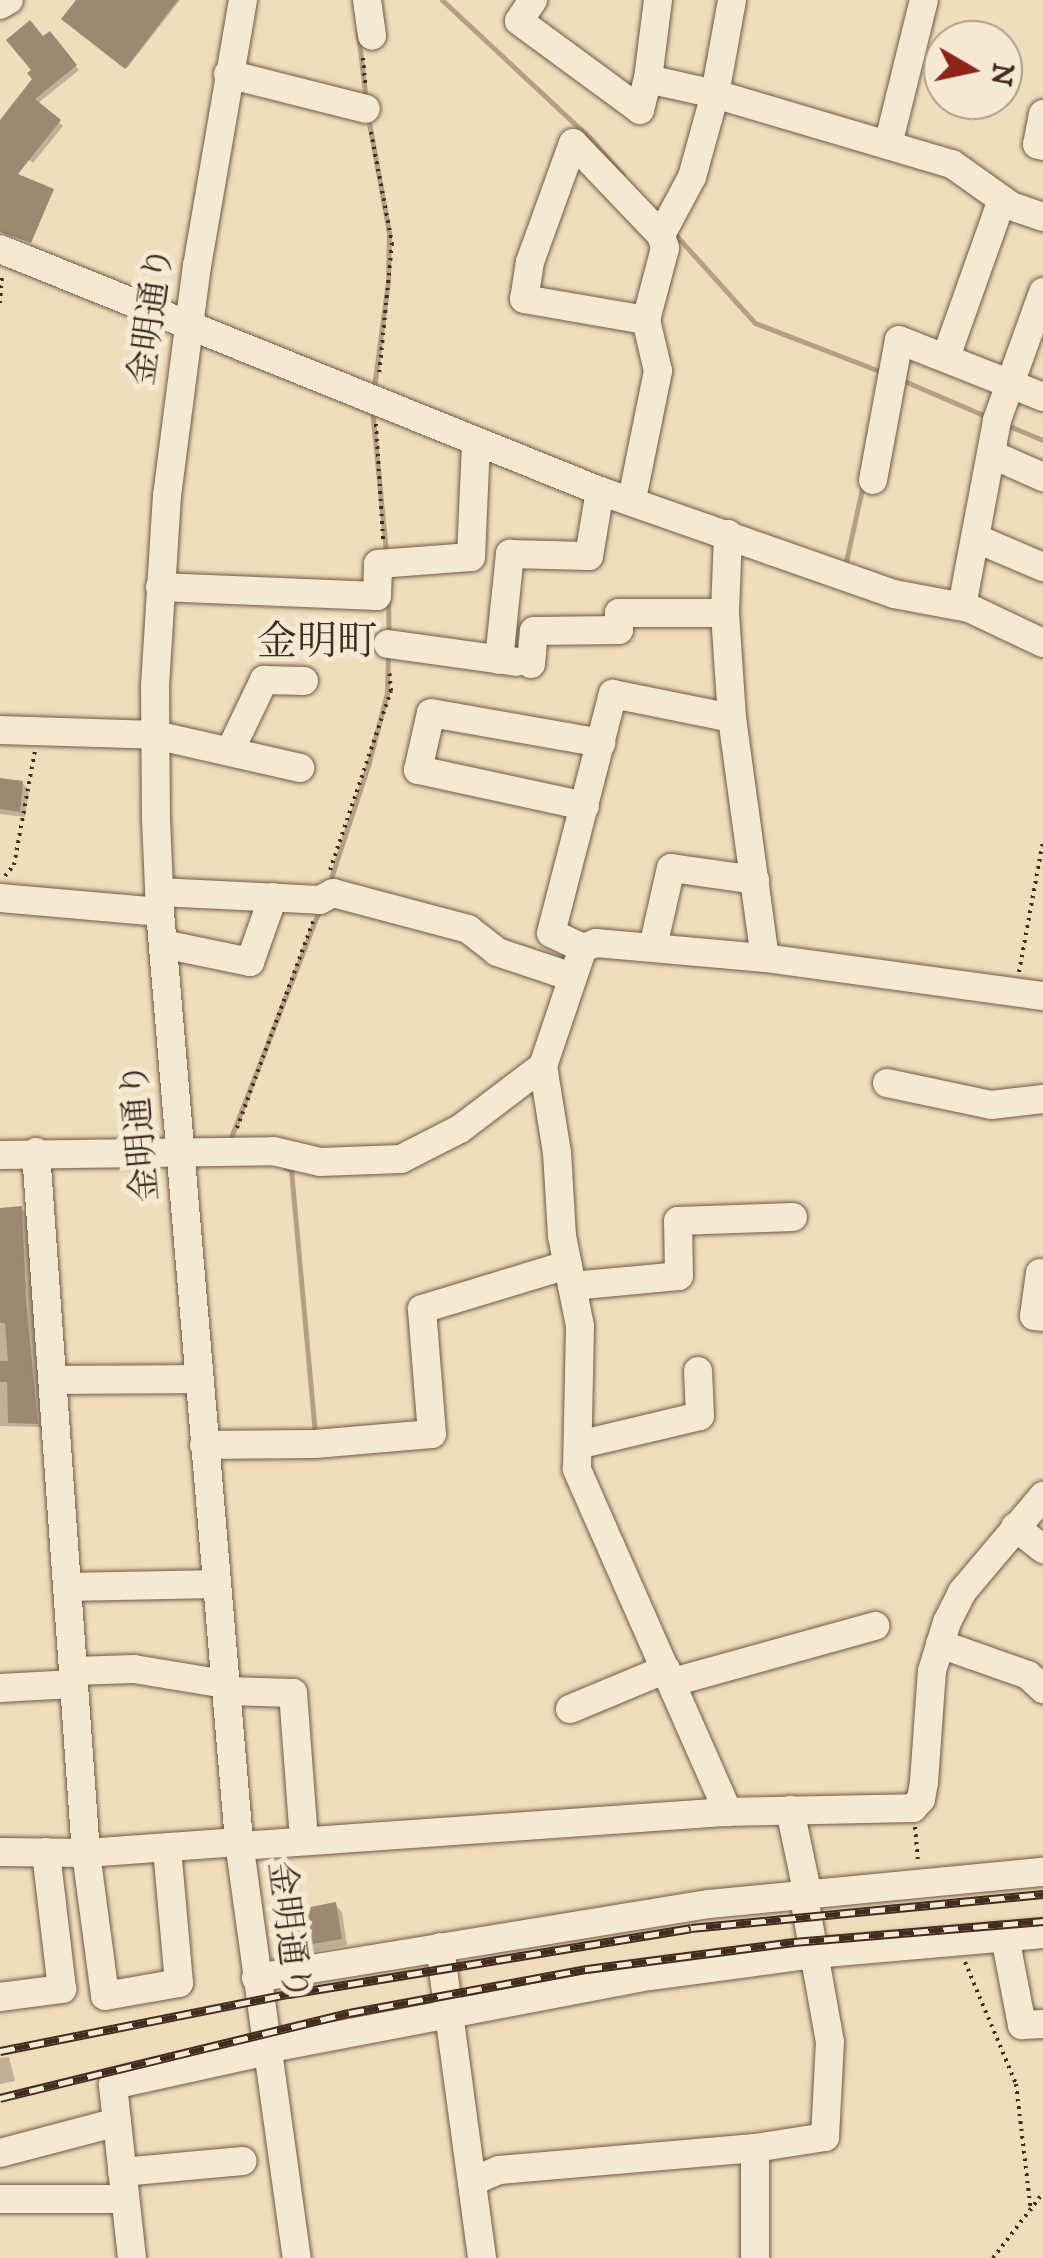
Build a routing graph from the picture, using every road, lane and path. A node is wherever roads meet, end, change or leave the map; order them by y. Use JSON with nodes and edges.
{"nodes":[{"id":1,"x":242,"y":0,"type":"edge"},
{"id":2,"x":366,"y":0,"type":"edge"},
{"id":3,"x":533,"y":0,"type":"edge"},
{"id":4,"x":658,"y":0,"type":"edge"},
{"id":5,"x":732,"y":0,"type":"edge"},
{"id":6,"x":924,"y":0,"type":"edge"},
{"id":7,"x":372,"y":36,"type":"dead end"},
{"id":8,"x":228,"y":74,"type":"junction"},
{"id":9,"x":648,"y":79,"type":"junction"},
{"id":10,"x":714,"y":94,"type":"junction"},
{"id":11,"x":366,"y":109,"type":"dead end"},
{"id":12,"x":1043,"y":114,"type":"edge"},
{"id":13,"x":888,"y":146,"type":"junction"},
{"id":14,"x":1043,"y":146,"type":"edge"},
{"id":15,"x":1002,"y":200,"type":"junction"},
{"id":16,"x":1043,"y":217,"type":"edge"},
{"id":17,"x":661,"y":235,"type":"junction"},
{"id":18,"x":1,"y":249,"type":"edge"},
{"id":19,"x":0,"y":304,"type":"edge"},
{"id":20,"x":1040,"y":310,"type":"edge"},
{"id":21,"x":646,"y":320,"type":"junction"},
{"id":22,"x":188,"y":326,"type":"junction"},
{"id":23,"x":946,"y":358,"type":"junction"},
{"id":24,"x":1011,"y":382,"type":"junction"},
{"id":25,"x":1043,"y":397,"type":"edge"},
{"id":26,"x":476,"y":442,"type":"junction"},
{"id":27,"x":991,"y":454,"type":"junction"},
{"id":28,"x":1043,"y":478,"type":"edge"},
{"id":29,"x":873,"y":480,"type":"dead end"},
{"id":30,"x":600,"y":491,"type":"junction"},
{"id":31,"x":632,"y":499,"type":"junction"},
{"id":32,"x":728,"y":534,"type":"junction"},
{"id":33,"x":975,"y":538,"type":"junction"},
{"id":34,"x":1043,"y":567,"type":"edge"},
{"id":35,"x":160,"y":587,"type":"junction"},
{"id":36,"x":962,"y":606,"type":"junction"},
{"id":37,"x":725,"y":613,"type":"junction"},
{"id":38,"x":1043,"y":642,"type":"edge"},
{"id":39,"x":388,"y":644,"type":"dead end"},
{"id":40,"x":499,"y":660,"type":"junction"},
{"id":41,"x":304,"y":680,"type":"dead end"},
{"id":42,"x":732,"y":718,"type":"junction"},
{"id":43,"x":0,"y":730,"type":"edge"},
{"id":44,"x":155,"y":735,"type":"junction"},
{"id":45,"x":601,"y":743,"type":"junction"},
{"id":46,"x":36,"y":744,"type":"dead end"},
{"id":47,"x":230,"y":751,"type":"junction"},
{"id":48,"x":300,"y":768,"type":"dead end"},
{"id":49,"x":585,"y":806,"type":"junction"},
{"id":50,"x":1043,"y":840,"type":"edge"},
{"id":51,"x":0,"y":876,"type":"edge"},
{"id":52,"x":755,"y":880,"type":"junction"},
{"id":53,"x":273,"y":897,"type":"junction"},
{"id":54,"x":0,"y":898,"type":"edge"},
{"id":55,"x":159,"y":902,"type":"junction"},
{"id":56,"x":162,"y":944,"type":"junction"},
{"id":57,"x":654,"y":947,"type":"junction"},
{"id":58,"x":583,"y":948,"type":"junction"},
{"id":59,"x":765,"y":958,"type":"junction"},
{"id":60,"x":572,"y":977,"type":"junction"},
{"id":61,"x":1029,"y":994,"type":"edge"},
{"id":62,"x":542,"y":1066,"type":"junction"},
{"id":63,"x":887,"y":1083,"type":"dead end"},
{"id":64,"x":1043,"y":1099,"type":"edge"},
{"id":65,"x":36,"y":1152,"type":"junction"},
{"id":66,"x":180,"y":1152,"type":"junction"},
{"id":67,"x":0,"y":1155,"type":"edge"},
{"id":68,"x":793,"y":1217,"type":"dead end"},
{"id":69,"x":1040,"y":1273,"type":"dead end"},
{"id":70,"x":569,"y":1276,"type":"junction"},
{"id":71,"x":1043,"y":1317,"type":"edge"},
{"id":72,"x":698,"y":1371,"type":"dead end"},
{"id":73,"x":199,"y":1379,"type":"junction"},
{"id":74,"x":52,"y":1380,"type":"junction"},
{"id":75,"x":204,"y":1444,"type":"junction"},
{"id":76,"x":578,"y":1445,"type":"junction"},
{"id":77,"x":1043,"y":1496,"type":"edge"},
{"id":78,"x":1016,"y":1527,"type":"junction"},
{"id":79,"x":1043,"y":1549,"type":"edge"},
{"id":80,"x":217,"y":1584,"type":"junction"},
{"id":81,"x":67,"y":1587,"type":"junction"},
{"id":82,"x":875,"y":1626,"type":"dead end"},
{"id":83,"x":940,"y":1644,"type":"junction"},
{"id":84,"x":669,"y":1676,"type":"junction"},
{"id":85,"x":74,"y":1678,"type":"junction"},
{"id":86,"x":0,"y":1688,"type":"edge"},
{"id":87,"x":226,"y":1688,"type":"junction"},
{"id":88,"x":1043,"y":1689,"type":"edge"},
{"id":89,"x":570,"y":1708,"type":"dead end"},
{"id":90,"x":913,"y":1808,"type":"junction"},
{"id":91,"x":790,"y":1810,"type":"junction"},
{"id":92,"x":728,"y":1812,"type":"junction"},
{"id":93,"x":304,"y":1842,"type":"junction"},
{"id":94,"x":239,"y":1844,"type":"junction"},
{"id":95,"x":167,"y":1848,"type":"junction"},
{"id":96,"x":0,"y":1852,"type":"edge"},
{"id":97,"x":46,"y":1852,"type":"junction"},
{"id":98,"x":86,"y":1853,"type":"junction"},
{"id":99,"x":1043,"y":1872,"type":"edge"},
{"id":100,"x":919,"y":1881,"type":"junction"},
{"id":101,"x":805,"y":1892,"type":"junction"},
{"id":102,"x":1043,"y":1934,"type":"edge"},
{"id":103,"x":1005,"y":1937,"type":"junction"},
{"id":104,"x":968,"y":1940,"type":"junction"},
{"id":105,"x":440,"y":1947,"type":"junction"},
{"id":106,"x":814,"y":1954,"type":"junction"},
{"id":107,"x":256,"y":1978,"type":"junction"},
{"id":108,"x":0,"y":1997,"type":"edge"},
{"id":109,"x":451,"y":2011,"type":"junction"},
{"id":110,"x":1043,"y":2024,"type":"edge"},
{"id":111,"x":267,"y":2050,"type":"junction"},
{"id":112,"x":117,"y":2122,"type":"junction"},
{"id":113,"x":756,"y":2148,"type":"junction"},
{"id":114,"x":0,"y":2153,"type":"edge"},
{"id":115,"x":243,"y":2162,"type":"dead end"},
{"id":116,"x":473,"y":2180,"type":"junction"},
{"id":117,"x":123,"y":2186,"type":"junction"},
{"id":118,"x":1043,"y":2193,"type":"edge"},
{"id":119,"x":0,"y":2199,"type":"edge"},
{"id":120,"x":1031,"y":2211,"type":"junction"},
{"id":121,"x":132,"y":2258,"type":"edge"},
{"id":122,"x":297,"y":2258,"type":"edge"},
{"id":123,"x":482,"y":2258,"type":"edge"},
{"id":124,"x":755,"y":2258,"type":"edge"},
{"id":125,"x":993,"y":2258,"type":"edge"}],
"edges":[{"from":1,"to":8,"type":"street","name":"金明通り"},
{"from":2,"to":7,"type":"street"},
{"from":3,"to":9,"type":"street"},
{"from":4,"to":9,"type":"street"},
{"from":5,"to":10,"type":"street"},
{"from":6,"to":13,"type":"street"},
{"from":8,"to":11,"type":"street"},
{"from":8,"to":22,"type":"street","name":"金明通り"},
{"from":9,"to":10,"type":"street"},
{"from":10,"to":13,"type":"street"},
{"from":10,"to":17,"type":"street"},
{"from":12,"to":14,"type":"street"},
{"from":13,"to":15,"type":"street"},
{"from":15,"to":16,"type":"street"},
{"from":15,"to":23,"type":"street"},
{"from":17,"to":21,"type":"street"},
{"from":17,"to":21,"type":"street"},
{"from":18,"to":19,"type":"path"},
{"from":18,"to":22,"type":"street"},
{"from":20,"to":24,"type":"street"},
{"from":21,"to":31,"type":"street"},
{"from":22,"to":26,"type":"street"},
{"from":22,"to":35,"type":"street","name":"金明通り"},
{"from":23,"to":24,"type":"street"},
{"from":23,"to":29,"type":"street"},
{"from":24,"to":25,"type":"street"},
{"from":24,"to":27,"type":"street"},
{"from":26,"to":30,"type":"street"},
{"from":26,"to":35,"type":"street"},
{"from":27,"to":28,"type":"street"},
{"from":27,"to":33,"type":"street"},
{"from":30,"to":31,"type":"street"},
{"from":30,"to":40,"type":"street"},
{"from":31,"to":32,"type":"street"},
{"from":32,"to":36,"type":"street"},
{"from":32,"to":37,"type":"street"},
{"from":33,"to":34,"type":"street"},
{"from":33,"to":36,"type":"street"},
{"from":35,"to":44,"type":"street","name":"金明通り"},
{"from":36,"to":38,"type":"street"},
{"from":37,"to":40,"type":"street"},
{"from":37,"to":42,"type":"street"},
{"from":39,"to":40,"type":"street"},
{"from":41,"to":47,"type":"street"},
{"from":42,"to":45,"type":"street"},
{"from":42,"to":52,"type":"street"},
{"from":43,"to":44,"type":"street"},
{"from":44,"to":47,"type":"street"},
{"from":44,"to":55,"type":"street","name":"金明通り"},
{"from":45,"to":49,"type":"street"},
{"from":45,"to":49,"type":"street"},
{"from":46,"to":51,"type":"path"},
{"from":47,"to":48,"type":"street"},
{"from":49,"to":58,"type":"street"},
{"from":50,"to":61,"type":"path"},
{"from":52,"to":57,"type":"street"},
{"from":52,"to":59,"type":"street"},
{"from":53,"to":55,"type":"street"},
{"from":53,"to":56,"type":"street"},
{"from":53,"to":60,"type":"street"},
{"from":54,"to":55,"type":"street"},
{"from":55,"to":56,"type":"street","name":"金明通り"},
{"from":56,"to":66,"type":"street","name":"金明通り"},
{"from":57,"to":58,"type":"street"},
{"from":57,"to":59,"type":"street"},
{"from":58,"to":60,"type":"street"},
{"from":59,"to":61,"type":"street"},
{"from":60,"to":62,"type":"street"},
{"from":62,"to":66,"type":"street"},
{"from":62,"to":70,"type":"street"},
{"from":63,"to":64,"type":"street"},
{"from":65,"to":66,"type":"street"},
{"from":65,"to":67,"type":"street"},
{"from":65,"to":74,"type":"street"},
{"from":66,"to":73,"type":"street","name":"金明通り"},
{"from":68,"to":70,"type":"street"},
{"from":69,"to":71,"type":"street"},
{"from":70,"to":75,"type":"street"},
{"from":70,"to":76,"type":"street"},
{"from":72,"to":76,"type":"street"},
{"from":73,"to":74,"type":"street"},
{"from":73,"to":75,"type":"street","name":"金明通り"},
{"from":74,"to":81,"type":"street"},
{"from":75,"to":80,"type":"street","name":"金明通り"},
{"from":76,"to":84,"type":"street"},
{"from":77,"to":78,"type":"street"},
{"from":78,"to":79,"type":"street"},
{"from":78,"to":83,"type":"street"},
{"from":80,"to":81,"type":"street"},
{"from":80,"to":87,"type":"street","name":"金明通り"},
{"from":81,"to":85,"type":"street"},
{"from":82,"to":84,"type":"street"},
{"from":83,"to":88,"type":"street"},
{"from":83,"to":90,"type":"street"},
{"from":84,"to":89,"type":"street"},
{"from":84,"to":92,"type":"street"},
{"from":85,"to":86,"type":"street"},
{"from":85,"to":87,"type":"street"},
{"from":85,"to":98,"type":"street"},
{"from":87,"to":93,"type":"street"},
{"from":87,"to":94,"type":"street","name":"金明通り"},
{"from":90,"to":91,"type":"street"},
{"from":90,"to":100,"type":"path"},
{"from":91,"to":92,"type":"street"},
{"from":91,"to":101,"type":"street"},
{"from":92,"to":93,"type":"street"},
{"from":93,"to":94,"type":"street"},
{"from":94,"to":95,"type":"street"},
{"from":94,"to":107,"type":"street","name":"金明通り"},
{"from":95,"to":98,"type":"street"},
{"from":95,"to":98,"type":"street"},
{"from":96,"to":97,"type":"street"},
{"from":97,"to":98,"type":"street"},
{"from":97,"to":108,"type":"street"},
{"from":99,"to":100,"type":"street"},
{"from":100,"to":101,"type":"street"},
{"from":101,"to":105,"type":"street"},
{"from":101,"to":106,"type":"street"},
{"from":102,"to":103,"type":"street"},
{"from":103,"to":104,"type":"street"},
{"from":103,"to":110,"type":"street"},
{"from":104,"to":106,"type":"street"},
{"from":104,"to":120,"type":"path"},
{"from":105,"to":107,"type":"street"},
{"from":105,"to":109,"type":"street"},
{"from":106,"to":109,"type":"street"},
{"from":106,"to":113,"type":"street"},
{"from":107,"to":111,"type":"street","name":"金明通り"},
{"from":109,"to":111,"type":"street"},
{"from":109,"to":116,"type":"street"},
{"from":111,"to":112,"type":"street"},
{"from":111,"to":122,"type":"street","name":"金明通り"},
{"from":112,"to":114,"type":"street"},
{"from":112,"to":117,"type":"street"},
{"from":113,"to":116,"type":"street"},
{"from":113,"to":124,"type":"street"},
{"from":115,"to":117,"type":"street"},
{"from":116,"to":123,"type":"street"},
{"from":117,"to":119,"type":"street"},
{"from":117,"to":121,"type":"street"},
{"from":118,"to":120,"type":"path"},
{"from":120,"to":125,"type":"path"}]}
